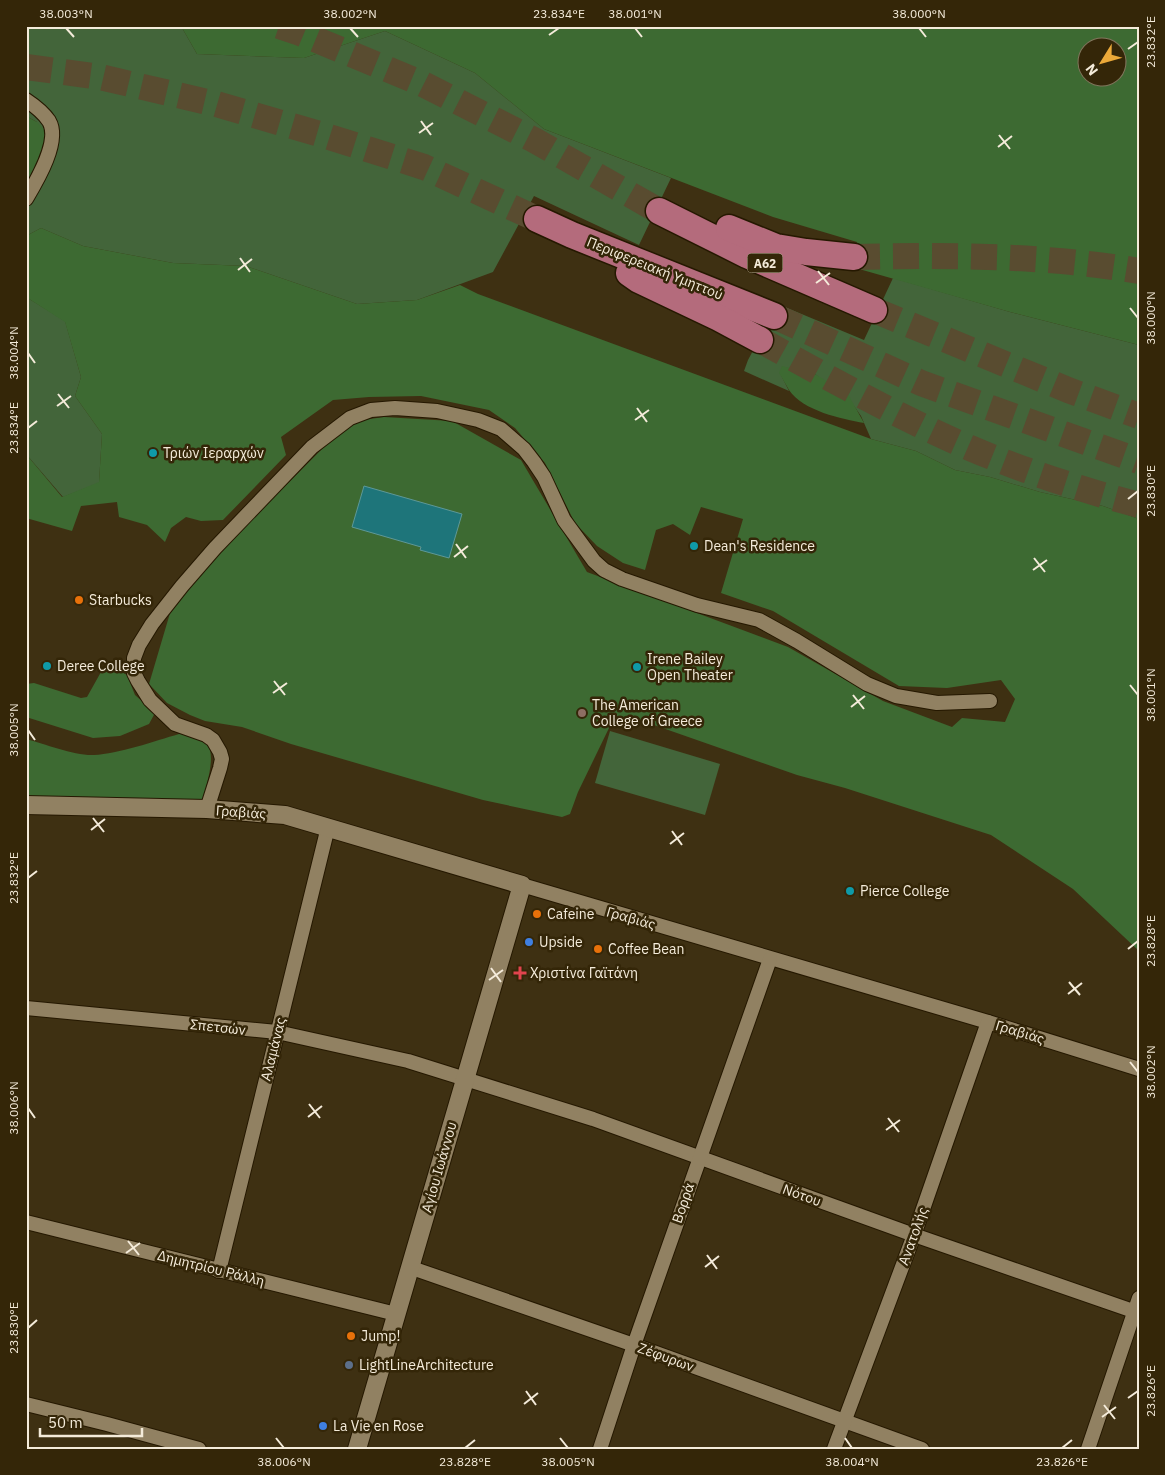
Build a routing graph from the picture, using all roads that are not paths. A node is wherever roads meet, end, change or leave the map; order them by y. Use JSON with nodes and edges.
{"nodes":[{"id":1,"x":26,"y":100,"type":"edge"},
{"id":2,"x":26,"y":198,"type":"edge"},
{"id":3,"x":537,"y":220,"type":"tunnel mouth"},
{"id":4,"x":572,"y":235,"type":"junction"},
{"id":5,"x":854,"y":257,"type":"tunnel mouth"},
{"id":6,"x":874,"y":310,"type":"tunnel mouth"},
{"id":7,"x":774,"y":316,"type":"tunnel mouth"},
{"id":8,"x":760,"y":340,"type":"tunnel mouth"},
{"id":9,"x":990,"y":701,"type":"dead end"},
{"id":10,"x":26,"y":805,"type":"edge"},
{"id":11,"x":207,"y":809,"type":"junction"},
{"id":12,"x":328,"y":828,"type":"junction"},
{"id":13,"x":522,"y":885,"type":"junction"},
{"id":14,"x":770,"y":959,"type":"junction"},
{"id":15,"x":26,"y":1008,"type":"edge"},
{"id":16,"x":988,"y":1022,"type":"junction"},
{"id":17,"x":277,"y":1032,"type":"junction"},
{"id":18,"x":1139,"y":1069,"type":"edge"},
{"id":19,"x":465,"y":1078,"type":"junction"},
{"id":20,"x":699,"y":1157,"type":"junction"},
{"id":21,"x":26,"y":1222,"type":"edge"},
{"id":22,"x":914,"y":1235,"type":"junction"},
{"id":23,"x":410,"y":1268,"type":"junction"},
{"id":24,"x":219,"y":1271,"type":"junction"},
{"id":25,"x":1137,"y":1307,"type":"edge"},
{"id":26,"x":396,"y":1314,"type":"junction"},
{"id":27,"x":634,"y":1345,"type":"junction"},
{"id":28,"x":26,"y":1404,"type":"edge"},
{"id":29,"x":844,"y":1421,"type":"junction"},
{"id":30,"x":200,"y":1449,"type":"edge"},
{"id":31,"x":357,"y":1449,"type":"edge"},
{"id":32,"x":600,"y":1449,"type":"edge"},
{"id":33,"x":834,"y":1449,"type":"edge"},
{"id":34,"x":922,"y":1449,"type":"edge"},
{"id":35,"x":1088,"y":1449,"type":"edge"}],
"edges":[{"from":1,"to":2,"type":"street"},
{"from":3,"to":4,"type":"highway","name":"Περιφερειακή Υμηττού"},
{"from":4,"to":7,"type":"highway","name":"Περιφερειακή Υμηττού"},
{"from":4,"to":8,"type":"highway"},
{"from":5,"to":6,"type":"highway","number":"Α62"},
{"from":9,"to":11,"type":"street"},
{"from":10,"to":11,"type":"street","name":"Γραβιάς"},
{"from":11,"to":12,"type":"street","name":"Γραβιάς"},
{"from":12,"to":13,"type":"street","name":"Γραβιάς"},
{"from":12,"to":17,"type":"street","name":"Αλαμάνας"},
{"from":13,"to":14,"type":"street","name":"Γραβιάς"},
{"from":13,"to":19,"type":"street","name":"Αγίου Ιωάννου"},
{"from":14,"to":16,"type":"street","name":"Γραβιάς"},
{"from":14,"to":20,"type":"street","name":"Βορρά"},
{"from":15,"to":17,"type":"street","name":"Σπετσών"},
{"from":16,"to":18,"type":"street","name":"Γραβιάς"},
{"from":16,"to":22,"type":"street","name":"Ανατολής"},
{"from":17,"to":19,"type":"street","name":"Σπετσών"},
{"from":17,"to":24,"type":"street","name":"Αλαμάνας"},
{"from":19,"to":20,"type":"street","name":"Νότου"},
{"from":19,"to":23,"type":"street","name":"Αγίου Ιωάννου"},
{"from":20,"to":22,"type":"street","name":"Νότου"},
{"from":20,"to":27,"type":"street","name":"Βορρά"},
{"from":21,"to":24,"type":"street","name":"Δημητρίου Ράλλη"},
{"from":22,"to":25,"type":"street","name":"Νότου"},
{"from":22,"to":29,"type":"street","name":"Ανατολής"},
{"from":23,"to":26,"type":"street","name":"Αγίου Ιωάννου"},
{"from":23,"to":27,"type":"street","name":"Ζέφυρων"},
{"from":24,"to":26,"type":"street","name":"Δημητρίου Ράλλη"},
{"from":25,"to":35,"type":"street"},
{"from":26,"to":31,"type":"street","name":"Αγίου Ιωάννου"},
{"from":27,"to":29,"type":"street","name":"Ζέφυρων"},
{"from":27,"to":32,"type":"street","name":"Βορρά"},
{"from":28,"to":30,"type":"street"},
{"from":29,"to":33,"type":"street","name":"Ανατολής"},
{"from":29,"to":34,"type":"street","name":"Ζέφυρων"}]}
